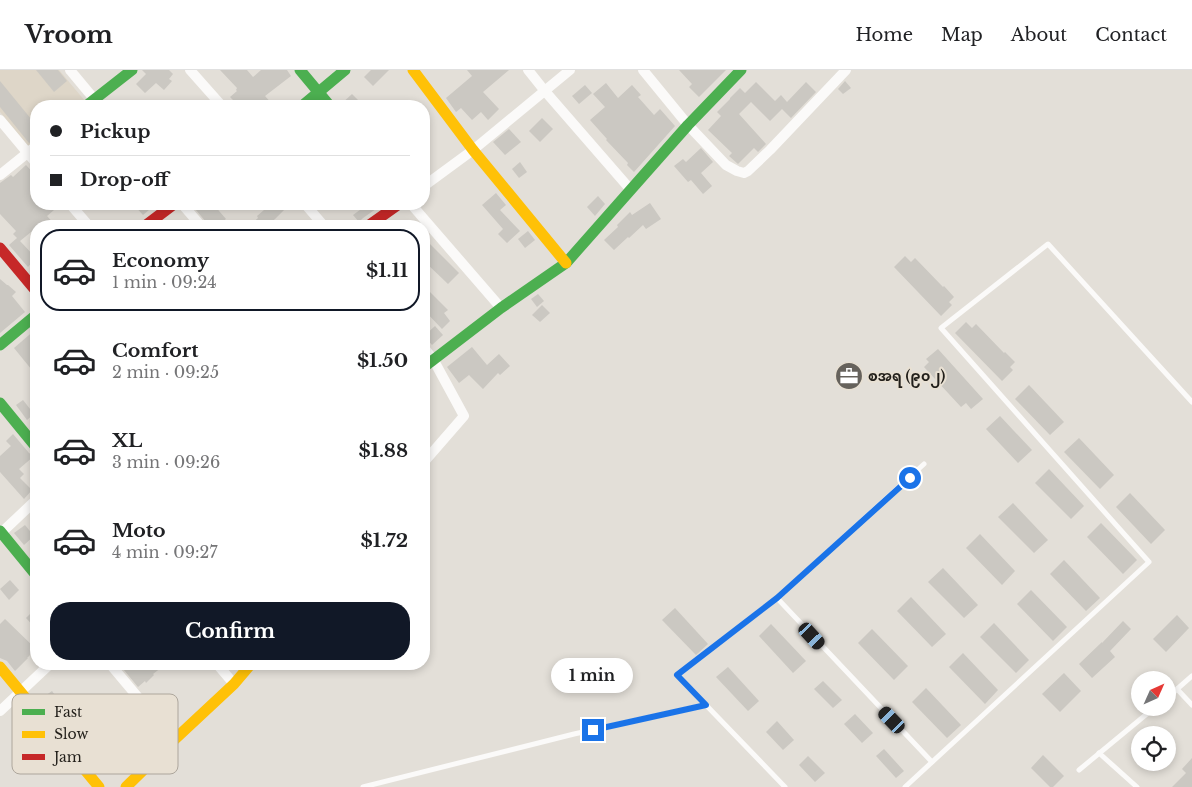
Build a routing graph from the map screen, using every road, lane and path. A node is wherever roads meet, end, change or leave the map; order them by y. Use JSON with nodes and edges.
{"nodes":[{"id":1,"x":70,"y":70,"type":"edge"},
{"id":2,"x":132,"y":70,"type":"edge"},
{"id":3,"x":190,"y":70,"type":"edge"},
{"id":4,"x":300,"y":70,"type":"edge"},
{"id":5,"x":345,"y":70,"type":"edge"},
{"id":6,"x":412,"y":70,"type":"edge"},
{"id":7,"x":528,"y":70,"type":"edge"},
{"id":8,"x":570,"y":70,"type":"edge"},
{"id":9,"x":643,"y":70,"type":"edge"},
{"id":10,"x":741,"y":70,"type":"edge"},
{"id":11,"x":846,"y":70,"type":"edge"},
{"id":12,"x":544,"y":90,"type":"junction"},
{"id":13,"x":319,"y":93,"type":"junction"},
{"id":14,"x":91,"y":100,"type":"edge"},
{"id":15,"x":98,"y":100,"type":"edge"},
{"id":16,"x":217,"y":100,"type":"edge"},
{"id":17,"x":310,"y":100,"type":"edge"},
{"id":18,"x":325,"y":100,"type":"edge"},
{"id":19,"x":0,"y":120,"type":"edge"},
{"id":20,"x":688,"y":125,"type":"junction"},
{"id":21,"x":30,"y":148,"type":"edge"},
{"id":22,"x":473,"y":150,"type":"junction"},
{"id":23,"x":30,"y":152,"type":"edge"},
{"id":24,"x":0,"y":175,"type":"edge"},
{"id":25,"x":430,"y":182,"type":"edge"},
{"id":26,"x":630,"y":189,"type":"junction"},
{"id":27,"x":75,"y":210,"type":"edge"},
{"id":28,"x":166,"y":210,"type":"edge"},
{"id":29,"x":187,"y":210,"type":"edge"},
{"id":30,"x":310,"y":210,"type":"edge"},
{"id":31,"x":391,"y":210,"type":"edge"},
{"id":32,"x":416,"y":210,"type":"edge"},
{"id":33,"x":84,"y":220,"type":"edge"},
{"id":34,"x":153,"y":220,"type":"edge"},
{"id":35,"x":195,"y":220,"type":"edge"},
{"id":36,"x":319,"y":220,"type":"edge"},
{"id":37,"x":376,"y":220,"type":"edge"},
{"id":38,"x":425,"y":220,"type":"edge"},
{"id":39,"x":430,"y":226,"type":"edge"},
{"id":40,"x":0,"y":248,"type":"edge"},
{"id":41,"x":566,"y":263,"type":"junction"},
{"id":42,"x":30,"y":284,"type":"edge"},
{"id":43,"x":500,"y":308,"type":"junction"},
{"id":44,"x":30,"y":320,"type":"edge"},
{"id":45,"x":0,"y":345,"type":"edge"},
{"id":46,"x":430,"y":355,"type":"edge"},
{"id":47,"x":434,"y":359,"type":"junction"},
{"id":48,"x":430,"y":362,"type":"edge"},
{"id":49,"x":1192,"y":402,"type":"edge"},
{"id":50,"x":0,"y":404,"type":"edge"},
{"id":51,"x":30,"y":440,"type":"edge"},
{"id":52,"x":430,"y":455,"type":"edge"},
{"id":53,"x":924,"y":464,"type":"dead end"},
{"id":54,"x":30,"y":506,"type":"edge"},
{"id":55,"x":0,"y":533,"type":"edge"},
{"id":56,"x":30,"y":568,"type":"edge"},
{"id":57,"x":777,"y":598,"type":"junction"},
{"id":58,"x":0,"y":667,"type":"edge"},
{"id":59,"x":44,"y":670,"type":"edge"},
{"id":60,"x":115,"y":670,"type":"edge"},
{"id":61,"x":222,"y":670,"type":"edge"},
{"id":62,"x":247,"y":670,"type":"edge"},
{"id":63,"x":1192,"y":676,"type":"edge"},
{"id":64,"x":234,"y":684,"type":"junction"},
{"id":65,"x":1177,"y":689,"type":"joint"},
{"id":66,"x":20,"y":692,"type":"joint"},
{"id":67,"x":135,"y":694,"type":"edge"},
{"id":68,"x":12,"y":700,"type":"edge"},
{"id":69,"x":706,"y":705,"type":"junction"},
{"id":70,"x":1192,"y":706,"type":"edge"},
{"id":71,"x":0,"y":711,"type":"edge"},
{"id":72,"x":1144,"y":716,"type":"edge"},
{"id":73,"x":178,"y":736,"type":"edge"},
{"id":74,"x":1099,"y":753,"type":"junction"},
{"id":75,"x":932,"y":762,"type":"junction"},
{"id":76,"x":1079,"y":770,"type":"dead end"},
{"id":77,"x":88,"y":774,"type":"edge"},
{"id":78,"x":139,"y":774,"type":"edge"},
{"id":79,"x":99,"y":787,"type":"edge"},
{"id":80,"x":126,"y":787,"type":"edge"},
{"id":81,"x":363,"y":787,"type":"edge"},
{"id":82,"x":785,"y":787,"type":"edge"},
{"id":83,"x":905,"y":787,"type":"edge"},
{"id":84,"x":1137,"y":787,"type":"edge"}],
"edges":[{"from":1,"to":14,"type":"street"},
{"from":2,"to":15,"type":"street"},
{"from":3,"to":16,"type":"street"},
{"from":4,"to":13,"type":"street"},
{"from":5,"to":13,"type":"street"},
{"from":6,"to":22,"type":"street"},
{"from":7,"to":12,"type":"street"},
{"from":8,"to":12,"type":"street"},
{"from":9,"to":20,"type":"street"},
{"from":10,"to":20,"type":"street"},
{"from":11,"to":20,"type":"street"},
{"from":12,"to":22,"type":"street"},
{"from":12,"to":26,"type":"street"},
{"from":13,"to":17,"type":"street"},
{"from":13,"to":18,"type":"street"},
{"from":19,"to":21,"type":"street"},
{"from":20,"to":26,"type":"street"},
{"from":22,"to":25,"type":"street"},
{"from":22,"to":41,"type":"street"},
{"from":23,"to":24,"type":"street"},
{"from":26,"to":41,"type":"street"},
{"from":27,"to":33,"type":"street"},
{"from":28,"to":34,"type":"street"},
{"from":29,"to":35,"type":"street"},
{"from":30,"to":36,"type":"street"},
{"from":31,"to":37,"type":"street"},
{"from":32,"to":38,"type":"street"},
{"from":39,"to":43,"type":"street"},
{"from":40,"to":42,"type":"street"},
{"from":41,"to":43,"type":"street"},
{"from":43,"to":47,"type":"street"},
{"from":44,"to":45,"type":"street"},
{"from":46,"to":47,"type":"street"},
{"from":47,"to":48,"type":"street"},
{"from":47,"to":52,"type":"street"},
{"from":49,"to":75,"type":"lane"},
{"from":50,"to":51,"type":"street"},
{"from":53,"to":57,"type":"lane"},
{"from":54,"to":55,"type":"street"},
{"from":55,"to":56,"type":"street"},
{"from":57,"to":69,"type":"lane"},
{"from":57,"to":75,"type":"lane"},
{"from":58,"to":66,"type":"street"},
{"from":59,"to":66,"type":"street"},
{"from":60,"to":67,"type":"street"},
{"from":61,"to":64,"type":"street"},
{"from":62,"to":64,"type":"street"},
{"from":63,"to":65,"type":"lane"},
{"from":64,"to":73,"type":"street"},
{"from":65,"to":70,"type":"lane"},
{"from":68,"to":71,"type":"street"},
{"from":69,"to":81,"type":"lane"},
{"from":69,"to":82,"type":"lane"},
{"from":72,"to":74,"type":"lane"},
{"from":74,"to":76,"type":"lane"},
{"from":74,"to":84,"type":"lane"},
{"from":75,"to":83,"type":"lane"},
{"from":77,"to":79,"type":"street"},
{"from":78,"to":80,"type":"street"}]}
